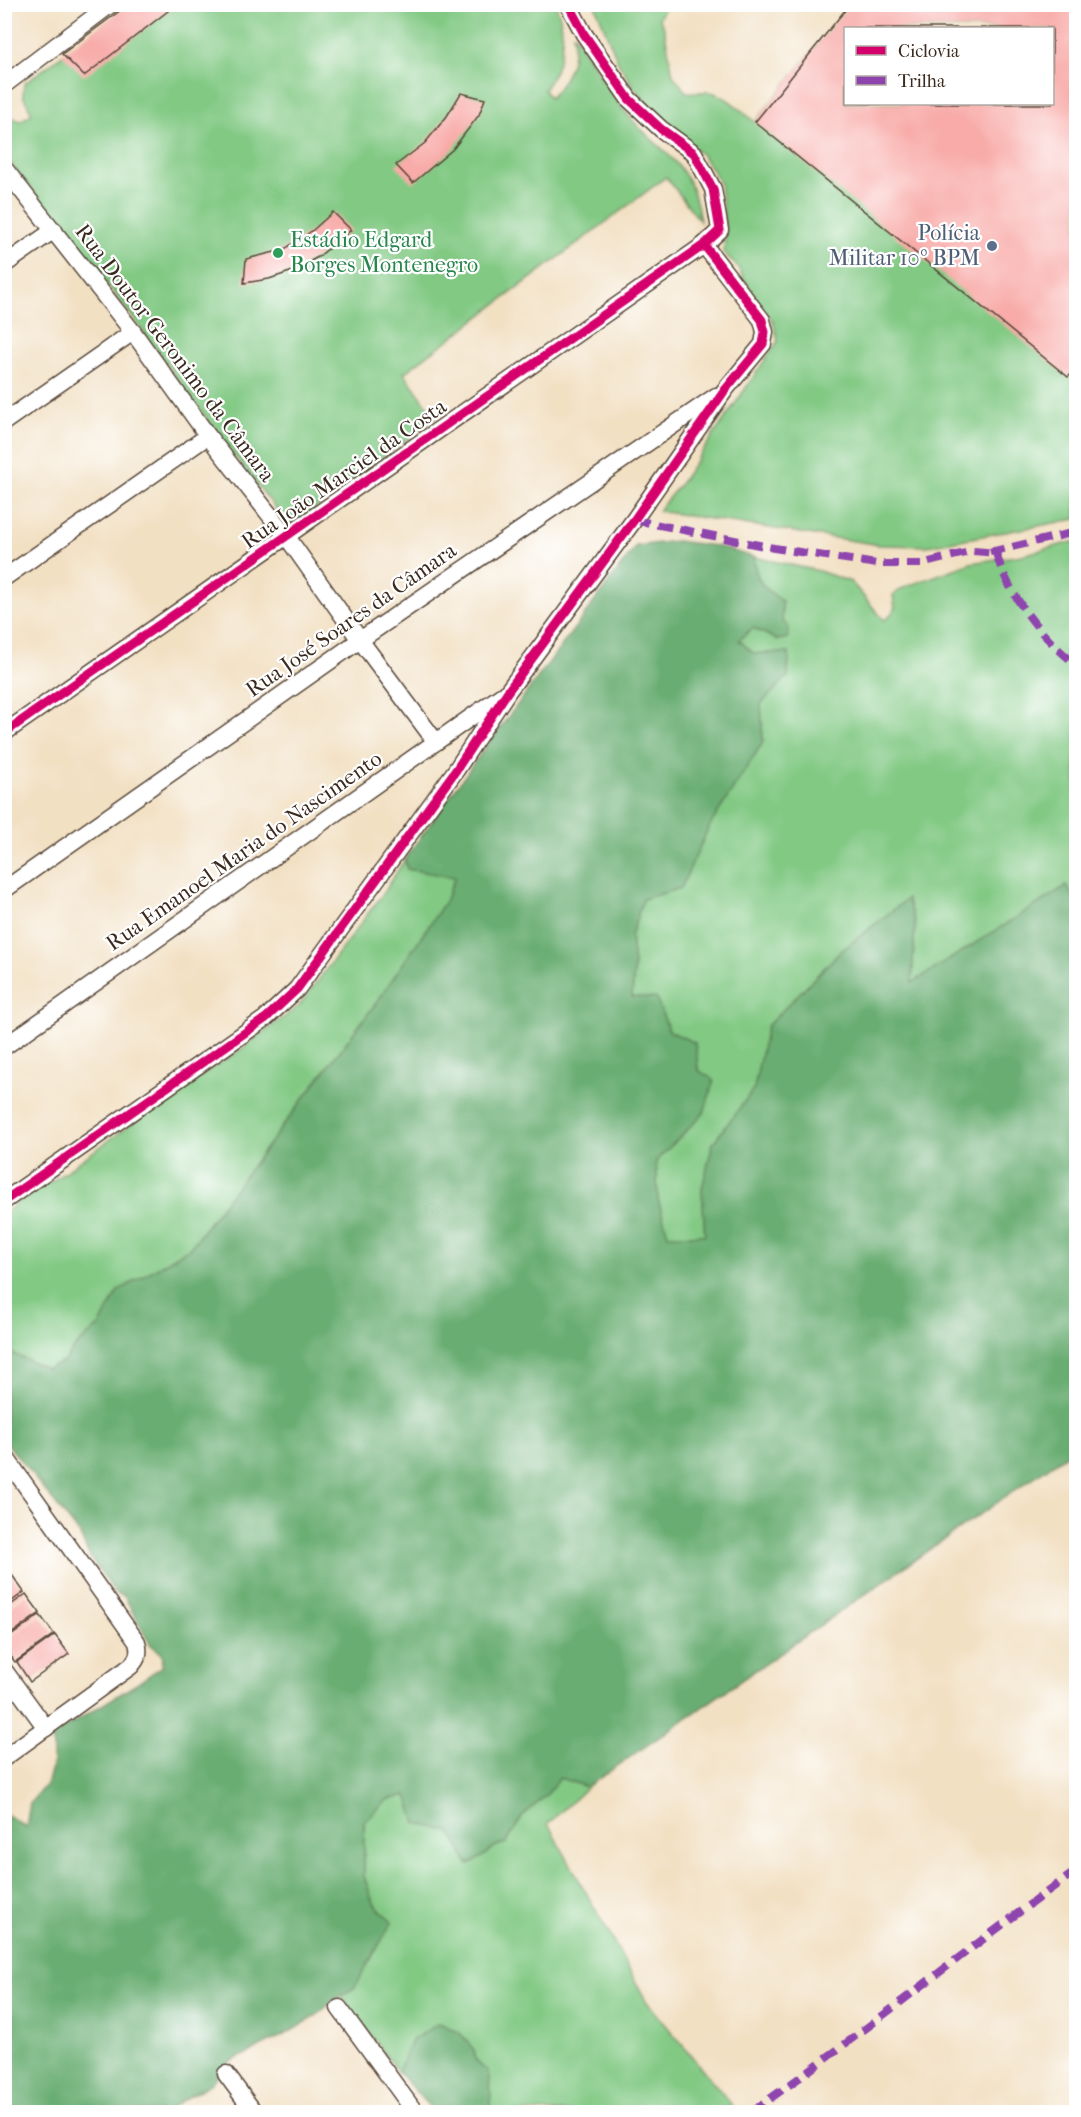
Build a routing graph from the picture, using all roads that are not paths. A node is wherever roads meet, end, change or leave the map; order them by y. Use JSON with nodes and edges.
{"nodes":[{"id":1,"x":111,"y":4,"type":"edge"},
{"id":2,"x":568,"y":4,"type":"edge"},
{"id":3,"x":4,"y":85,"type":"edge"},
{"id":4,"x":4,"y":168,"type":"edge"},
{"id":5,"x":54,"y":230,"type":"junction"},
{"id":6,"x":704,"y":245,"type":"junction"},
{"id":7,"x":4,"y":265,"type":"edge"},
{"id":8,"x":133,"y":332,"type":"junction"},
{"id":9,"x":725,"y":390,"type":"junction"},
{"id":10,"x":4,"y":422,"type":"edge"},
{"id":11,"x":208,"y":436,"type":"junction"},
{"id":12,"x":287,"y":537,"type":"junction"},
{"id":13,"x":4,"y":578,"type":"edge"},
{"id":14,"x":360,"y":640,"type":"junction"},
{"id":15,"x":508,"y":691,"type":"junction"},
{"id":16,"x":4,"y":733,"type":"edge"},
{"id":17,"x":436,"y":742,"type":"junction"},
{"id":18,"x":4,"y":890,"type":"edge"},
{"id":19,"x":4,"y":1047,"type":"edge"},
{"id":20,"x":4,"y":1201,"type":"edge"},
{"id":21,"x":4,"y":1455,"type":"edge"},
{"id":22,"x":4,"y":1670,"type":"edge"},
{"id":23,"x":46,"y":1728,"type":"junction"},
{"id":24,"x":4,"y":1758,"type":"edge"},
{"id":25,"x":339,"y":2008,"type":"dead end"},
{"id":26,"x":226,"y":2074,"type":"dead end"},
{"id":27,"x":254,"y":2112,"type":"edge"},
{"id":28,"x":415,"y":2112,"type":"edge"}],
"edges":[{"from":1,"to":3,"type":"street"},
{"from":2,"to":6,"type":"street"},
{"from":4,"to":5,"type":"street","name":"Rua Doutor Geronimo da Câmara"},
{"from":5,"to":7,"type":"street"},
{"from":5,"to":8,"type":"street","name":"Rua Doutor Geronimo da Câmara"},
{"from":6,"to":9,"type":"street"},
{"from":6,"to":12,"type":"street","name":"Rua João Marciel da Costa"},
{"from":8,"to":10,"type":"street"},
{"from":8,"to":11,"type":"street","name":"Rua Doutor Geronimo da Câmara"},
{"from":9,"to":14,"type":"street","name":"Rua José Soares da Câmara"},
{"from":9,"to":15,"type":"street"},
{"from":11,"to":12,"type":"street","name":"Rua Doutor Geronimo da Câmara"},
{"from":11,"to":13,"type":"street"},
{"from":12,"to":14,"type":"street","name":"Rua Doutor Geronimo da Câmara"},
{"from":12,"to":16,"type":"street","name":"Rua João Marciel da Costa"},
{"from":14,"to":17,"type":"street","name":"Rua Doutor Geronimo da Câmara"},
{"from":14,"to":18,"type":"street","name":"Rua José Soares da Câmara"},
{"from":15,"to":17,"type":"street","name":"Rua Emanoel Maria do Nascimento"},
{"from":15,"to":20,"type":"street"},
{"from":17,"to":19,"type":"street","name":"Rua Emanoel Maria do Nascimento"},
{"from":21,"to":23,"type":"street"},
{"from":22,"to":23,"type":"street"},
{"from":23,"to":24,"type":"street"},
{"from":25,"to":28,"type":"street"},
{"from":26,"to":27,"type":"street"}]}
